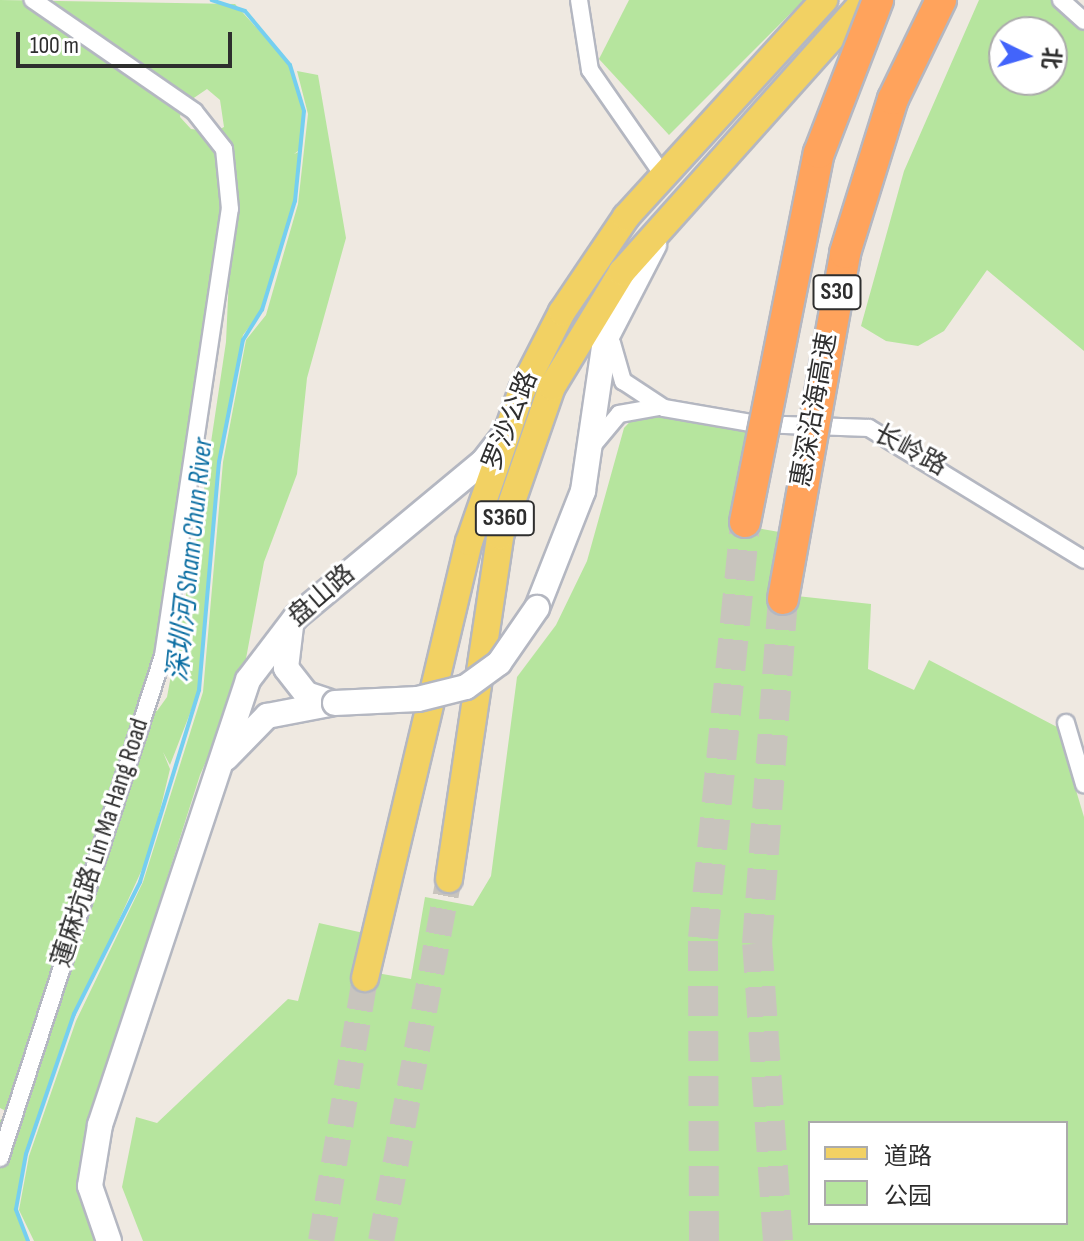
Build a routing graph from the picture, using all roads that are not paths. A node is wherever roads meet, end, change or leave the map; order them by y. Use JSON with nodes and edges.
{"nodes":[{"id":1,"x":33,"y":0,"type":"edge"},
{"id":2,"x":579,"y":0,"type":"edge"},
{"id":3,"x":824,"y":0,"type":"edge"},
{"id":4,"x":865,"y":0,"type":"edge"},
{"id":5,"x":878,"y":0,"type":"edge"},
{"id":6,"x":941,"y":0,"type":"edge"},
{"id":7,"x":1061,"y":0,"type":"edge"},
{"id":8,"x":1084,"y":21,"type":"edge"},
{"id":9,"x":663,"y":175,"type":"junction"},
{"id":10,"x":680,"y":203,"type":"junction"},
{"id":11,"x":617,"y":314,"type":"junction"},
{"id":12,"x":664,"y":408,"type":"junction"},
{"id":13,"x":503,"y":436,"type":"junction"},
{"id":14,"x":585,"y":479,"type":"junction"},
{"id":15,"x":745,"y":522,"type":"tunnel mouth"},
{"id":16,"x":1084,"y":560,"type":"edge"},
{"id":17,"x":783,"y":599,"type":"tunnel mouth"},
{"id":18,"x":296,"y":617,"type":"junction"},
{"id":19,"x":335,"y":703,"type":"junction"},
{"id":20,"x":1066,"y":723,"type":"dead end"},
{"id":21,"x":1084,"y":784,"type":"edge"},
{"id":22,"x":204,"y":802,"type":"junction"},
{"id":23,"x":449,"y":879,"type":"tunnel mouth"},
{"id":24,"x":365,"y":978,"type":"tunnel mouth"},
{"id":25,"x":0,"y":1158,"type":"edge"},
{"id":26,"x":109,"y":1241,"type":"edge"}],
"edges":[{"from":1,"to":25,"type":"street","name":"蓮麻坑路 Lin Ma Hang Road"},
{"from":2,"to":9,"type":"street"},
{"from":3,"to":9,"type":"main road","name":"罗沙公路","number":"S360"},
{"from":4,"to":10,"type":"main road","name":"罗沙公路","number":"S360"},
{"from":5,"to":15,"type":"highway","name":"惠深沿海高速","number":"S30","bridge":true},
{"from":6,"to":17,"type":"highway","name":"惠深沿海高速","number":"S30","bridge":true},
{"from":7,"to":8,"type":"street"},
{"from":9,"to":13,"type":"main road","name":"罗沙公路","number":"S360"},
{"from":10,"to":11,"type":"main road"},
{"from":10,"to":23,"type":"main road","name":"罗沙公路","number":"S360"},
{"from":11,"to":12,"type":"street","name":"长岭路"},
{"from":11,"to":14,"type":"main road"},
{"from":12,"to":14,"type":"street","name":"长岭路"},
{"from":12,"to":16,"type":"street","name":"长岭路"},
{"from":13,"to":18,"type":"main road","name":"盘山路"},
{"from":13,"to":24,"type":"main road","name":"罗沙公路","number":"S360"},
{"from":14,"to":19,"type":"main road","name":"盘山路","bridge":true},
{"from":18,"to":19,"type":"main road"},
{"from":18,"to":22,"type":"main road","name":"盘山路"},
{"from":19,"to":22,"type":"main road","name":"盘山路"},
{"from":20,"to":21,"type":"street"},
{"from":22,"to":26,"type":"main road","name":"盘山路"}]}
